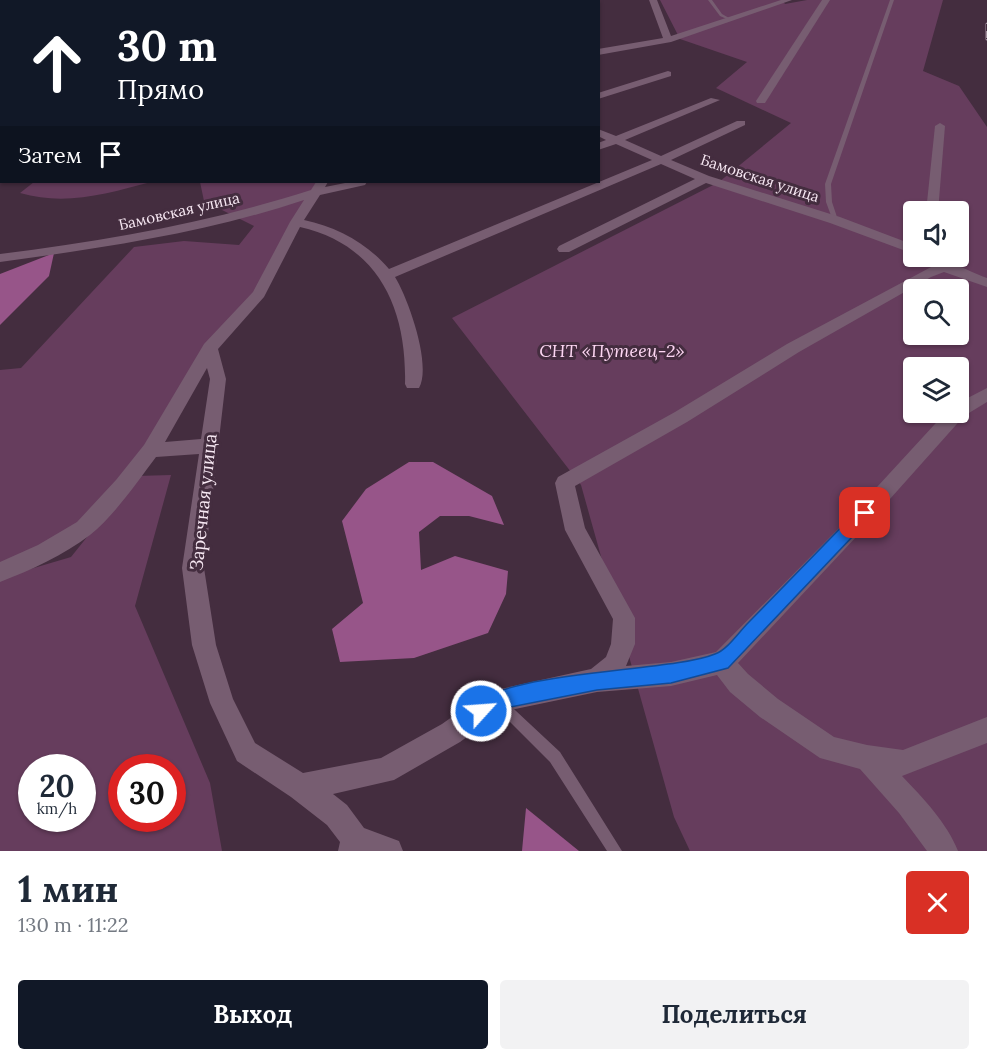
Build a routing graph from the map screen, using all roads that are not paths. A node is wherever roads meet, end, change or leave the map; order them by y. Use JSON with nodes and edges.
{"nodes":[{"id":1,"x":653,"y":0,"type":"edge"},
{"id":2,"x":710,"y":0,"type":"edge"},
{"id":3,"x":826,"y":0,"type":"edge"},
{"id":4,"x":892,"y":0,"type":"edge"},
{"id":5,"x":783,"y":1,"type":"edge"},
{"id":6,"x":728,"y":19,"type":"junction"},
{"id":7,"x":668,"y":40,"type":"junction"},
{"id":8,"x":600,"y":52,"type":"edge"},
{"id":9,"x":668,"y":74,"type":"dead end"},
{"id":10,"x":600,"y":95,"type":"edge"},
{"id":11,"x":715,"y":99,"type":"dead end"},
{"id":12,"x":761,"y":101,"type":"dead end"},
{"id":13,"x":741,"y":123,"type":"dead end"},
{"id":14,"x":940,"y":126,"type":"dead end"},
{"id":15,"x":600,"y":133,"type":"edge"},
{"id":16,"x":617,"y":140,"type":"junction"},
{"id":17,"x":600,"y":146,"type":"edge"},
{"id":18,"x":662,"y":160,"type":"junction"},
{"id":19,"x":705,"y":179,"type":"junction"},
{"id":20,"x":358,"y":183,"type":"edge"},
{"id":21,"x":319,"y":187,"type":"edge"},
{"id":22,"x":933,"y":201,"type":"edge"},
{"id":23,"x":836,"y":220,"type":"junction"},
{"id":24,"x":296,"y":222,"type":"junction"},
{"id":25,"x":903,"y":246,"type":"edge"},
{"id":26,"x":564,"y":249,"type":"dead end"},
{"id":27,"x":0,"y":258,"type":"edge"},
{"id":28,"x":944,"y":267,"type":"joint"},
{"id":29,"x":387,"y":275,"type":"junction"},
{"id":30,"x":987,"y":283,"type":"edge"},
{"id":31,"x":210,"y":348,"type":"junction"},
{"id":32,"x":413,"y":384,"type":"dead end"},
{"id":33,"x":987,"y":394,"type":"edge"},
{"id":34,"x":969,"y":405,"type":"edge"},
{"id":35,"x":948,"y":423,"type":"edge"},
{"id":36,"x":209,"y":446,"type":"junction"},
{"id":37,"x":150,"y":450,"type":"junction"},
{"id":38,"x":0,"y":572,"type":"edge"},
{"id":39,"x":722,"y":662,"type":"junction"},
{"id":40,"x":597,"y":680,"type":"junction"},
{"id":41,"x":496,"y":700,"type":"junction"},
{"id":42,"x":987,"y":730,"type":"edge"},
{"id":43,"x":867,"y":758,"type":"junction"},
{"id":44,"x":301,"y":787,"type":"junction"},
{"id":45,"x":354,"y":845,"type":"edge"},
{"id":46,"x":389,"y":851,"type":"edge"},
{"id":47,"x":615,"y":851,"type":"edge"},
{"id":48,"x":944,"y":851,"type":"edge"}],
"edges":[{"from":1,"to":7,"type":"street"},
{"from":2,"to":6,"type":"lane"},
{"from":3,"to":12,"type":"street"},
{"from":4,"to":23,"type":"lane"},
{"from":5,"to":6,"type":"street"},
{"from":6,"to":7,"type":"street"},
{"from":7,"to":8,"type":"street"},
{"from":9,"to":10,"type":"street"},
{"from":11,"to":16,"type":"street"},
{"from":13,"to":18,"type":"street"},
{"from":14,"to":22,"type":"street"},
{"from":15,"to":16,"type":"street","name":"Бамовская улица"},
{"from":16,"to":17,"type":"street"},
{"from":16,"to":18,"type":"street","name":"Бамовская улица"},
{"from":18,"to":19,"type":"street","name":"Бамовская улица"},
{"from":18,"to":29,"type":"street"},
{"from":19,"to":23,"type":"street","name":"Бамовская улица"},
{"from":19,"to":26,"type":"street"},
{"from":20,"to":21,"type":"street","name":"Бамовская улица"},
{"from":21,"to":24,"type":"street"},
{"from":21,"to":27,"type":"street","name":"Бамовская улица"},
{"from":23,"to":25,"type":"street","name":"Бамовская улица"},
{"from":24,"to":29,"type":"street"},
{"from":24,"to":31,"type":"street"},
{"from":28,"to":30,"type":"street"},
{"from":28,"to":40,"type":"street"},
{"from":29,"to":32,"type":"street"},
{"from":31,"to":36,"type":"street","name":"Заречная улица"},
{"from":31,"to":37,"type":"street"},
{"from":33,"to":34,"type":"street"},
{"from":35,"to":39,"type":"street"},
{"from":36,"to":37,"type":"street"},
{"from":36,"to":44,"type":"street","name":"Заречная улица"},
{"from":37,"to":38,"type":"street"},
{"from":39,"to":40,"type":"street"},
{"from":39,"to":43,"type":"street"},
{"from":40,"to":41,"type":"street"},
{"from":41,"to":44,"type":"street"},
{"from":41,"to":47,"type":"lane"},
{"from":42,"to":43,"type":"street"},
{"from":43,"to":48,"type":"street"},
{"from":44,"to":45,"type":"street","name":"Заречная улица"},
{"from":45,"to":46,"type":"street"}]}
